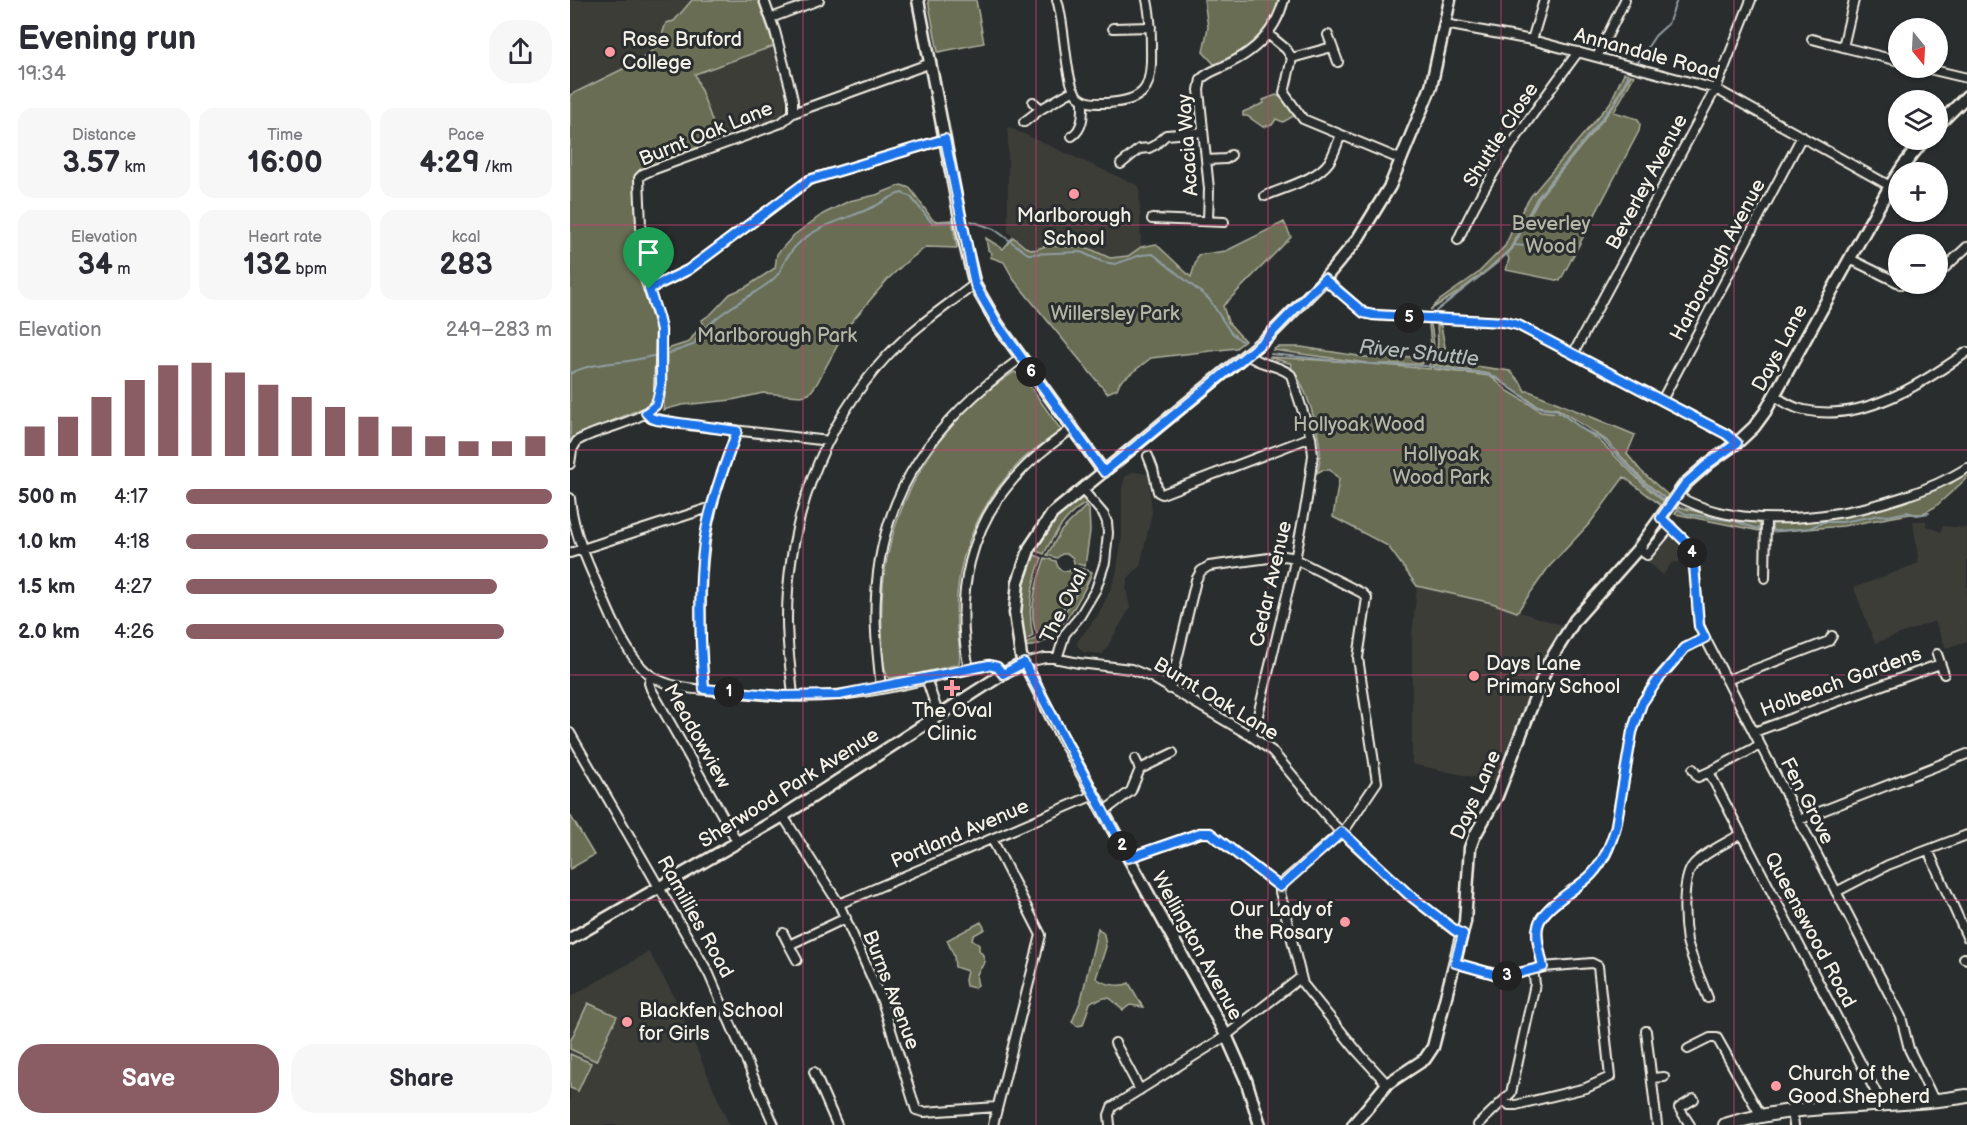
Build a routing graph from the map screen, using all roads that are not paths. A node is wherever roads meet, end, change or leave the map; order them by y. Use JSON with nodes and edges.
{"nodes":[{"id":1,"x":764,"y":0,"type":"edge"},
{"id":2,"x":819,"y":0,"type":"edge"},
{"id":3,"x":918,"y":0,"type":"edge"},
{"id":4,"x":1057,"y":0,"type":"edge"},
{"id":5,"x":1147,"y":0,"type":"edge"},
{"id":6,"x":1284,"y":0,"type":"edge"},
{"id":7,"x":1450,"y":0,"type":"edge"},
{"id":8,"x":1544,"y":0,"type":"edge"},
{"id":9,"x":1625,"y":0,"type":"edge"},
{"id":10,"x":1751,"y":0,"type":"edge"},
{"id":11,"x":1854,"y":0,"type":"edge"},
{"id":12,"x":771,"y":18,"type":"junction"},
{"id":13,"x":1445,"y":24,"type":"junction"},
{"id":14,"x":1151,"y":27,"type":"junction"},
{"id":15,"x":1113,"y":28,"type":"dead end"},
{"id":16,"x":1269,"y":35,"type":"junction"},
{"id":17,"x":1328,"y":35,"type":"dead end"},
{"id":18,"x":1812,"y":39,"type":"dead end"},
{"id":19,"x":1532,"y":40,"type":"junction"},
{"id":20,"x":1332,"y":47,"type":"junction"},
{"id":21,"x":1844,"y":47,"type":"junction"},
{"id":22,"x":1578,"y":52,"type":"junction"},
{"id":23,"x":1597,"y":57,"type":"junction"},
{"id":24,"x":1292,"y":58,"type":"junction"},
{"id":25,"x":1888,"y":58,"type":"edge"},
{"id":26,"x":931,"y":63,"type":"junction"},
{"id":27,"x":1338,"y":63,"type":"dead end"},
{"id":28,"x":1948,"y":73,"type":"edge"},
{"id":29,"x":1967,"y":78,"type":"edge"},
{"id":30,"x":1716,"y":88,"type":"junction"},
{"id":31,"x":1074,"y":90,"type":"junction"},
{"id":32,"x":1967,"y":96,"type":"edge"},
{"id":33,"x":1083,"y":101,"type":"junction"},
{"id":34,"x":1033,"y":102,"type":"dead end"},
{"id":35,"x":1041,"y":109,"type":"junction"},
{"id":36,"x":793,"y":113,"type":"junction"},
{"id":37,"x":1948,"y":115,"type":"edge"},
{"id":38,"x":1024,"y":122,"type":"dead end"},
{"id":39,"x":1203,"y":132,"type":"junction"},
{"id":40,"x":1341,"y":135,"type":"junction"},
{"id":41,"x":1072,"y":136,"type":"dead end"},
{"id":42,"x":1802,"y":136,"type":"junction"},
{"id":43,"x":945,"y":139,"type":"junction"},
{"id":44,"x":1916,"y":150,"type":"edge"},
{"id":45,"x":1232,"y":155,"type":"dead end"},
{"id":46,"x":1206,"y":160,"type":"junction"},
{"id":47,"x":1402,"y":160,"type":"junction"},
{"id":48,"x":1906,"y":162,"type":"edge"},
{"id":49,"x":1121,"y":164,"type":"dead end"},
{"id":50,"x":1888,"y":185,"type":"edge"},
{"id":51,"x":1888,"y":190,"type":"edge"},
{"id":52,"x":1265,"y":196,"type":"dead end"},
{"id":53,"x":1152,"y":219,"type":"dead end"},
{"id":54,"x":1208,"y":220,"type":"junction"},
{"id":55,"x":1224,"y":222,"type":"dead end"},
{"id":56,"x":1458,"y":240,"type":"dead end"},
{"id":57,"x":1967,"y":247,"type":"edge"},
{"id":58,"x":1850,"y":259,"type":"junction"},
{"id":59,"x":1948,"y":265,"type":"edge"},
{"id":60,"x":1888,"y":278,"type":"edge"},
{"id":61,"x":1324,"y":279,"type":"junction"},
{"id":62,"x":975,"y":284,"type":"junction"},
{"id":63,"x":649,"y":289,"type":"junction"},
{"id":64,"x":1967,"y":352,"type":"edge"},
{"id":65,"x":1248,"y":354,"type":"junction"},
{"id":66,"x":1573,"y":354,"type":"junction"},
{"id":67,"x":1021,"y":358,"type":"junction"},
{"id":68,"x":1775,"y":396,"type":"junction"},
{"id":69,"x":1662,"y":400,"type":"junction"},
{"id":70,"x":646,"y":413,"type":"junction"},
{"id":71,"x":1073,"y":428,"type":"junction"},
{"id":72,"x":737,"y":431,"type":"junction"},
{"id":73,"x":1311,"y":437,"type":"junction"},
{"id":74,"x":829,"y":441,"type":"junction"},
{"id":75,"x":1737,"y":443,"type":"junction"},
{"id":76,"x":1148,"y":456,"type":"dead end"},
{"id":77,"x":570,"y":464,"type":"edge"},
{"id":78,"x":1967,"y":468,"type":"edge"},
{"id":79,"x":1104,"y":472,"type":"junction"},
{"id":80,"x":1082,"y":489,"type":"junction"},
{"id":81,"x":1676,"y":495,"type":"junction"},
{"id":82,"x":570,"y":498,"type":"edge"},
{"id":83,"x":712,"y":507,"type":"junction"},
{"id":84,"x":1661,"y":518,"type":"junction"},
{"id":85,"x":1766,"y":519,"type":"junction"},
{"id":86,"x":1671,"y":526,"type":"junction"},
{"id":87,"x":582,"y":549,"type":"junction"},
{"id":88,"x":1638,"y":549,"type":"junction"},
{"id":89,"x":570,"y":553,"type":"edge"},
{"id":90,"x":1295,"y":560,"type":"junction"},
{"id":91,"x":1765,"y":578,"type":"dead end"},
{"id":92,"x":1832,"y":636,"type":"dead end"},
{"id":93,"x":1705,"y":638,"type":"junction"},
{"id":94,"x":1937,"y":654,"type":"dead end"},
{"id":95,"x":1057,"y":659,"type":"junction"},
{"id":96,"x":1024,"y":663,"type":"junction"},
{"id":97,"x":1940,"y":664,"type":"junction"},
{"id":98,"x":969,"y":669,"type":"junction"},
{"id":99,"x":1003,"y":674,"type":"junction"},
{"id":100,"x":1944,"y":674,"type":"dead end"},
{"id":101,"x":651,"y":676,"type":"junction"},
{"id":102,"x":926,"y":678,"type":"junction"},
{"id":103,"x":1727,"y":680,"type":"junction"},
{"id":104,"x":881,"y":688,"type":"junction"},
{"id":105,"x":1170,"y":688,"type":"junction"},
{"id":106,"x":704,"y":689,"type":"junction"},
{"id":107,"x":793,"y":697,"type":"junction"},
{"id":108,"x":939,"y":716,"type":"junction"},
{"id":109,"x":1754,"y":732,"type":"junction"},
{"id":110,"x":570,"y":733,"type":"edge"},
{"id":111,"x":1251,"y":736,"type":"junction"},
{"id":112,"x":1760,"y":745,"type":"junction"},
{"id":113,"x":1173,"y":753,"type":"dead end"},
{"id":114,"x":1967,"y":754,"type":"edge"},
{"id":115,"x":1135,"y":759,"type":"dead end"},
{"id":116,"x":1140,"y":769,"type":"junction"},
{"id":117,"x":1693,"y":769,"type":"dead end"},
{"id":118,"x":1709,"y":772,"type":"junction"},
{"id":119,"x":1094,"y":795,"type":"junction"},
{"id":120,"x":1103,"y":812,"type":"junction"},
{"id":121,"x":783,"y":816,"type":"junction"},
{"id":122,"x":1799,"y":820,"type":"junction"},
{"id":123,"x":1342,"y":832,"type":"junction"},
{"id":124,"x":1741,"y":834,"type":"junction"},
{"id":125,"x":1967,"y":835,"type":"edge"},
{"id":126,"x":992,"y":839,"type":"junction"},
{"id":127,"x":738,"y":843,"type":"junction"},
{"id":128,"x":1928,"y":850,"type":"junction"},
{"id":129,"x":1128,"y":858,"type":"junction"},
{"id":130,"x":660,"y":887,"type":"junction"},
{"id":131,"x":1280,"y":887,"type":"junction"},
{"id":132,"x":1836,"y":892,"type":"junction"},
{"id":133,"x":839,"y":904,"type":"junction"},
{"id":134,"x":846,"y":918,"type":"junction"},
{"id":135,"x":783,"y":933,"type":"dead end"},
{"id":136,"x":1463,"y":934,"type":"junction"},
{"id":137,"x":1967,"y":937,"type":"edge"},
{"id":138,"x":570,"y":939,"type":"edge"},
{"id":139,"x":789,"y":945,"type":"junction"},
{"id":140,"x":797,"y":960,"type":"dead end"},
{"id":141,"x":1455,"y":963,"type":"junction"},
{"id":142,"x":1543,"y":967,"type":"junction"},
{"id":143,"x":1533,"y":970,"type":"junction"},
{"id":144,"x":1300,"y":978,"type":"junction"},
{"id":145,"x":1708,"y":998,"type":"dead end"},
{"id":146,"x":1646,"y":1031,"type":"dead end"},
{"id":147,"x":1226,"y":1035,"type":"junction"},
{"id":148,"x":1115,"y":1043,"type":"dead end"},
{"id":149,"x":1688,"y":1049,"type":"dead end"},
{"id":150,"x":825,"y":1077,"type":"dead end"},
{"id":151,"x":1664,"y":1077,"type":"dead end"},
{"id":152,"x":1652,"y":1078,"type":"junction"},
{"id":153,"x":1387,"y":1084,"type":"junction"},
{"id":154,"x":1140,"y":1089,"type":"junction"},
{"id":155,"x":1967,"y":1096,"type":"edge"},
{"id":156,"x":1694,"y":1099,"type":"dead end"},
{"id":157,"x":1934,"y":1100,"type":"junction"},
{"id":158,"x":1504,"y":1101,"type":"junction"},
{"id":159,"x":1882,"y":1104,"type":"junction"},
{"id":160,"x":998,"y":1107,"type":"junction"},
{"id":161,"x":1792,"y":1111,"type":"junction"},
{"id":162,"x":1761,"y":1116,"type":"junction"},
{"id":163,"x":774,"y":1125,"type":"edge"},
{"id":164,"x":837,"y":1125,"type":"edge"},
{"id":165,"x":993,"y":1125,"type":"edge"},
{"id":166,"x":1110,"y":1125,"type":"edge"},
{"id":167,"x":1260,"y":1125,"type":"edge"},
{"id":168,"x":1353,"y":1125,"type":"edge"},
{"id":169,"x":1478,"y":1125,"type":"edge"},
{"id":170,"x":1657,"y":1125,"type":"edge"},
{"id":171,"x":1690,"y":1125,"type":"edge"},
{"id":172,"x":1725,"y":1125,"type":"edge"},
{"id":173,"x":1794,"y":1125,"type":"edge"}],
"edges":[{"from":1,"to":12,"type":"street","name":"Burnt Oak Lane"},
{"from":2,"to":12,"type":"street"},
{"from":3,"to":26,"type":"street"},
{"from":4,"to":31,"type":"street"},
{"from":5,"to":14,"type":"street"},
{"from":6,"to":16,"type":"street","name":"Acacia Way"},
{"from":7,"to":13,"type":"street"},
{"from":8,"to":19,"type":"street"},
{"from":9,"to":23,"type":"street"},
{"from":10,"to":30,"type":"street","name":"Beverley Avenue"},
{"from":11,"to":21,"type":"street"},
{"from":12,"to":36,"type":"street","name":"Burnt Oak Lane"},
{"from":13,"to":19,"type":"street","name":"Annandale Road"},
{"from":13,"to":47,"type":"street"},
{"from":14,"to":15,"type":"street"},
{"from":14,"to":33,"type":"street"},
{"from":16,"to":24,"type":"street"},
{"from":16,"to":39,"type":"street","name":"Acacia Way"},
{"from":17,"to":20,"type":"street"},
{"from":18,"to":21,"type":"street"},
{"from":19,"to":22,"type":"street","name":"Annandale Road"},
{"from":20,"to":24,"type":"street"},
{"from":20,"to":27,"type":"street"},
{"from":21,"to":25,"type":"street"},
{"from":22,"to":23,"type":"street","name":"Annandale Road"},
{"from":22,"to":56,"type":"street","name":"Shuttle Close"},
{"from":23,"to":30,"type":"street","name":"Annandale Road"},
{"from":24,"to":40,"type":"street"},
{"from":26,"to":36,"type":"street"},
{"from":26,"to":43,"type":"street"},
{"from":28,"to":29,"type":"street"},
{"from":30,"to":42,"type":"street","name":"Annandale Road"},
{"from":30,"to":66,"type":"street","name":"Beverley Avenue"},
{"from":31,"to":33,"type":"street"},
{"from":31,"to":35,"type":"street"},
{"from":32,"to":37,"type":"street"},
{"from":33,"to":41,"type":"street"},
{"from":34,"to":35,"type":"street"},
{"from":35,"to":38,"type":"street"},
{"from":36,"to":63,"type":"street","name":"Burnt Oak Lane"},
{"from":39,"to":46,"type":"street","name":"Acacia Way"},
{"from":39,"to":49,"type":"street"},
{"from":40,"to":47,"type":"street"},
{"from":40,"to":52,"type":"street"},
{"from":42,"to":50,"type":"street","name":"Annandale Road"},
{"from":42,"to":69,"type":"street","name":"Harborough Avenue"},
{"from":43,"to":62,"type":"street"},
{"from":43,"to":63,"type":"street"},
{"from":44,"to":48,"type":"street","name":"Days Lane"},
{"from":45,"to":46,"type":"street"},
{"from":46,"to":54,"type":"street","name":"Acacia Way"},
{"from":47,"to":61,"type":"street"},
{"from":51,"to":58,"type":"street","name":"Days Lane"},
{"from":53,"to":54,"type":"street","name":"Acacia Way"},
{"from":54,"to":55,"type":"street","name":"Acacia Way"},
{"from":57,"to":59,"type":"street"},
{"from":58,"to":60,"type":"street"},
{"from":58,"to":68,"type":"street","name":"Days Lane"},
{"from":61,"to":65,"type":"street"},
{"from":61,"to":66,"type":"street"},
{"from":62,"to":67,"type":"street"},
{"from":62,"to":74,"type":"street"},
{"from":63,"to":70,"type":"street","name":"Burnt Oak Lane"},
{"from":64,"to":68,"type":"street"},
{"from":65,"to":73,"type":"street","name":"Cedar Avenue"},
{"from":65,"to":79,"type":"street"},
{"from":66,"to":69,"type":"street"},
{"from":67,"to":71,"type":"street"},
{"from":67,"to":104,"type":"street"},
{"from":68,"to":75,"type":"street","name":"Days Lane"},
{"from":69,"to":75,"type":"street"},
{"from":70,"to":72,"type":"street"},
{"from":70,"to":77,"type":"street"},
{"from":71,"to":79,"type":"street"},
{"from":71,"to":98,"type":"street"},
{"from":72,"to":74,"type":"street"},
{"from":72,"to":83,"type":"street"},
{"from":73,"to":76,"type":"street"},
{"from":73,"to":90,"type":"street","name":"Cedar Avenue"},
{"from":74,"to":107,"type":"street"},
{"from":75,"to":81,"type":"street","name":"Days Lane"},
{"from":78,"to":85,"type":"street"},
{"from":79,"to":80,"type":"street"},
{"from":80,"to":95,"type":"street","name":"The Oval"},
{"from":80,"to":96,"type":"street","name":"The Oval"},
{"from":81,"to":84,"type":"street","name":"Days Lane"},
{"from":81,"to":85,"type":"street"},
{"from":82,"to":87,"type":"street"},
{"from":83,"to":87,"type":"street"},
{"from":83,"to":106,"type":"street"},
{"from":84,"to":86,"type":"street","name":"Fen Grove"},
{"from":84,"to":88,"type":"street","name":"Days Lane"},
{"from":85,"to":91,"type":"street"},
{"from":86,"to":88,"type":"street","name":"Days Lane"},
{"from":86,"to":93,"type":"street","name":"Fen Grove"},
{"from":87,"to":89,"type":"street"},
{"from":87,"to":101,"type":"street"},
{"from":88,"to":136,"type":"street","name":"Days Lane"},
{"from":90,"to":105,"type":"street"},
{"from":90,"to":111,"type":"street","name":"Cedar Avenue"},
{"from":90,"to":123,"type":"street"},
{"from":92,"to":103,"type":"street"},
{"from":93,"to":103,"type":"street","name":"Fen Grove"},
{"from":93,"to":142,"type":"street"},
{"from":94,"to":97,"type":"street","name":"Holbeach Gardens"},
{"from":95,"to":96,"type":"street","name":"Burnt Oak Lane"},
{"from":95,"to":105,"type":"street","name":"Burnt Oak Lane"},
{"from":96,"to":99,"type":"street","name":"Sherwood Park Avenue"},
{"from":96,"to":119,"type":"street","name":"Wellington Avenue"},
{"from":97,"to":100,"type":"street","name":"Holbeach Gardens"},
{"from":97,"to":109,"type":"street","name":"Holbeach Gardens"},
{"from":98,"to":99,"type":"street"},
{"from":98,"to":102,"type":"street"},
{"from":99,"to":108,"type":"street","name":"Sherwood Park Avenue"},
{"from":101,"to":106,"type":"street"},
{"from":101,"to":127,"type":"street","name":"Meadowview"},
{"from":102,"to":104,"type":"street"},
{"from":102,"to":108,"type":"street"},
{"from":103,"to":109,"type":"street","name":"Fen Grove"},
{"from":104,"to":107,"type":"street"},
{"from":105,"to":111,"type":"street","name":"Burnt Oak Lane"},
{"from":106,"to":107,"type":"street"},
{"from":108,"to":121,"type":"street","name":"Sherwood Park Avenue"},
{"from":109,"to":112,"type":"street","name":"Fen Grove"},
{"from":110,"to":130,"type":"street","name":"Ramillies Road"},
{"from":111,"to":123,"type":"street","name":"Burnt Oak Lane"},
{"from":112,"to":118,"type":"street"},
{"from":112,"to":122,"type":"street","name":"Fen Grove"},
{"from":113,"to":116,"type":"street"},
{"from":114,"to":122,"type":"street"},
{"from":115,"to":116,"type":"street"},
{"from":116,"to":120,"type":"street"},
{"from":117,"to":118,"type":"street"},
{"from":118,"to":124,"type":"street","name":"Queenswood Road"},
{"from":119,"to":120,"type":"street","name":"Wellington Avenue"},
{"from":119,"to":126,"type":"street","name":"Portland Avenue"},
{"from":120,"to":129,"type":"street","name":"Wellington Avenue"},
{"from":121,"to":127,"type":"street","name":"Sherwood Park Avenue"},
{"from":121,"to":133,"type":"street","name":"Burns Avenue"},
{"from":122,"to":132,"type":"street","name":"Fen Grove"},
{"from":123,"to":131,"type":"street"},
{"from":123,"to":136,"type":"street","name":"Burnt Oak Lane"},
{"from":124,"to":145,"type":"street"},
{"from":124,"to":159,"type":"street","name":"Queenswood Road"},
{"from":125,"to":128,"type":"street"},
{"from":126,"to":133,"type":"street","name":"Portland Avenue"},
{"from":126,"to":160,"type":"street"},
{"from":127,"to":130,"type":"street","name":"Sherwood Park Avenue"},
{"from":128,"to":132,"type":"street"},
{"from":128,"to":137,"type":"street"},
{"from":129,"to":131,"type":"street"},
{"from":129,"to":147,"type":"street","name":"Wellington Avenue"},
{"from":130,"to":138,"type":"street","name":"Sherwood Park Avenue"},
{"from":130,"to":163,"type":"street","name":"Ramillies Road"},
{"from":131,"to":144,"type":"street"},
{"from":132,"to":157,"type":"street","name":"Fen Grove"},
{"from":133,"to":134,"type":"street","name":"Burns Avenue"},
{"from":134,"to":139,"type":"street"},
{"from":134,"to":160,"type":"street","name":"Burns Avenue"},
{"from":135,"to":139,"type":"street"},
{"from":136,"to":141,"type":"street","name":"Days Lane"},
{"from":139,"to":140,"type":"street"},
{"from":141,"to":143,"type":"street"},
{"from":141,"to":153,"type":"street","name":"Days Lane"},
{"from":142,"to":143,"type":"street"},
{"from":142,"to":158,"type":"street"},
{"from":143,"to":158,"type":"street"},
{"from":144,"to":147,"type":"street"},
{"from":144,"to":153,"type":"street"},
{"from":146,"to":152,"type":"street"},
{"from":147,"to":154,"type":"street"},
{"from":147,"to":167,"type":"street","name":"Wellington Avenue"},
{"from":148,"to":154,"type":"street"},
{"from":149,"to":162,"type":"street"},
{"from":150,"to":164,"type":"street"},
{"from":151,"to":152,"type":"street"},
{"from":152,"to":170,"type":"street"},
{"from":153,"to":168,"type":"street","name":"Days Lane"},
{"from":154,"to":166,"type":"street"},
{"from":155,"to":157,"type":"main road"},
{"from":156,"to":171,"type":"street"},
{"from":157,"to":159,"type":"main road"},
{"from":158,"to":169,"type":"street"},
{"from":159,"to":161,"type":"main road"},
{"from":160,"to":165,"type":"street"},
{"from":161,"to":162,"type":"main road"},
{"from":161,"to":173,"type":"street"},
{"from":162,"to":172,"type":"main road"}]}
